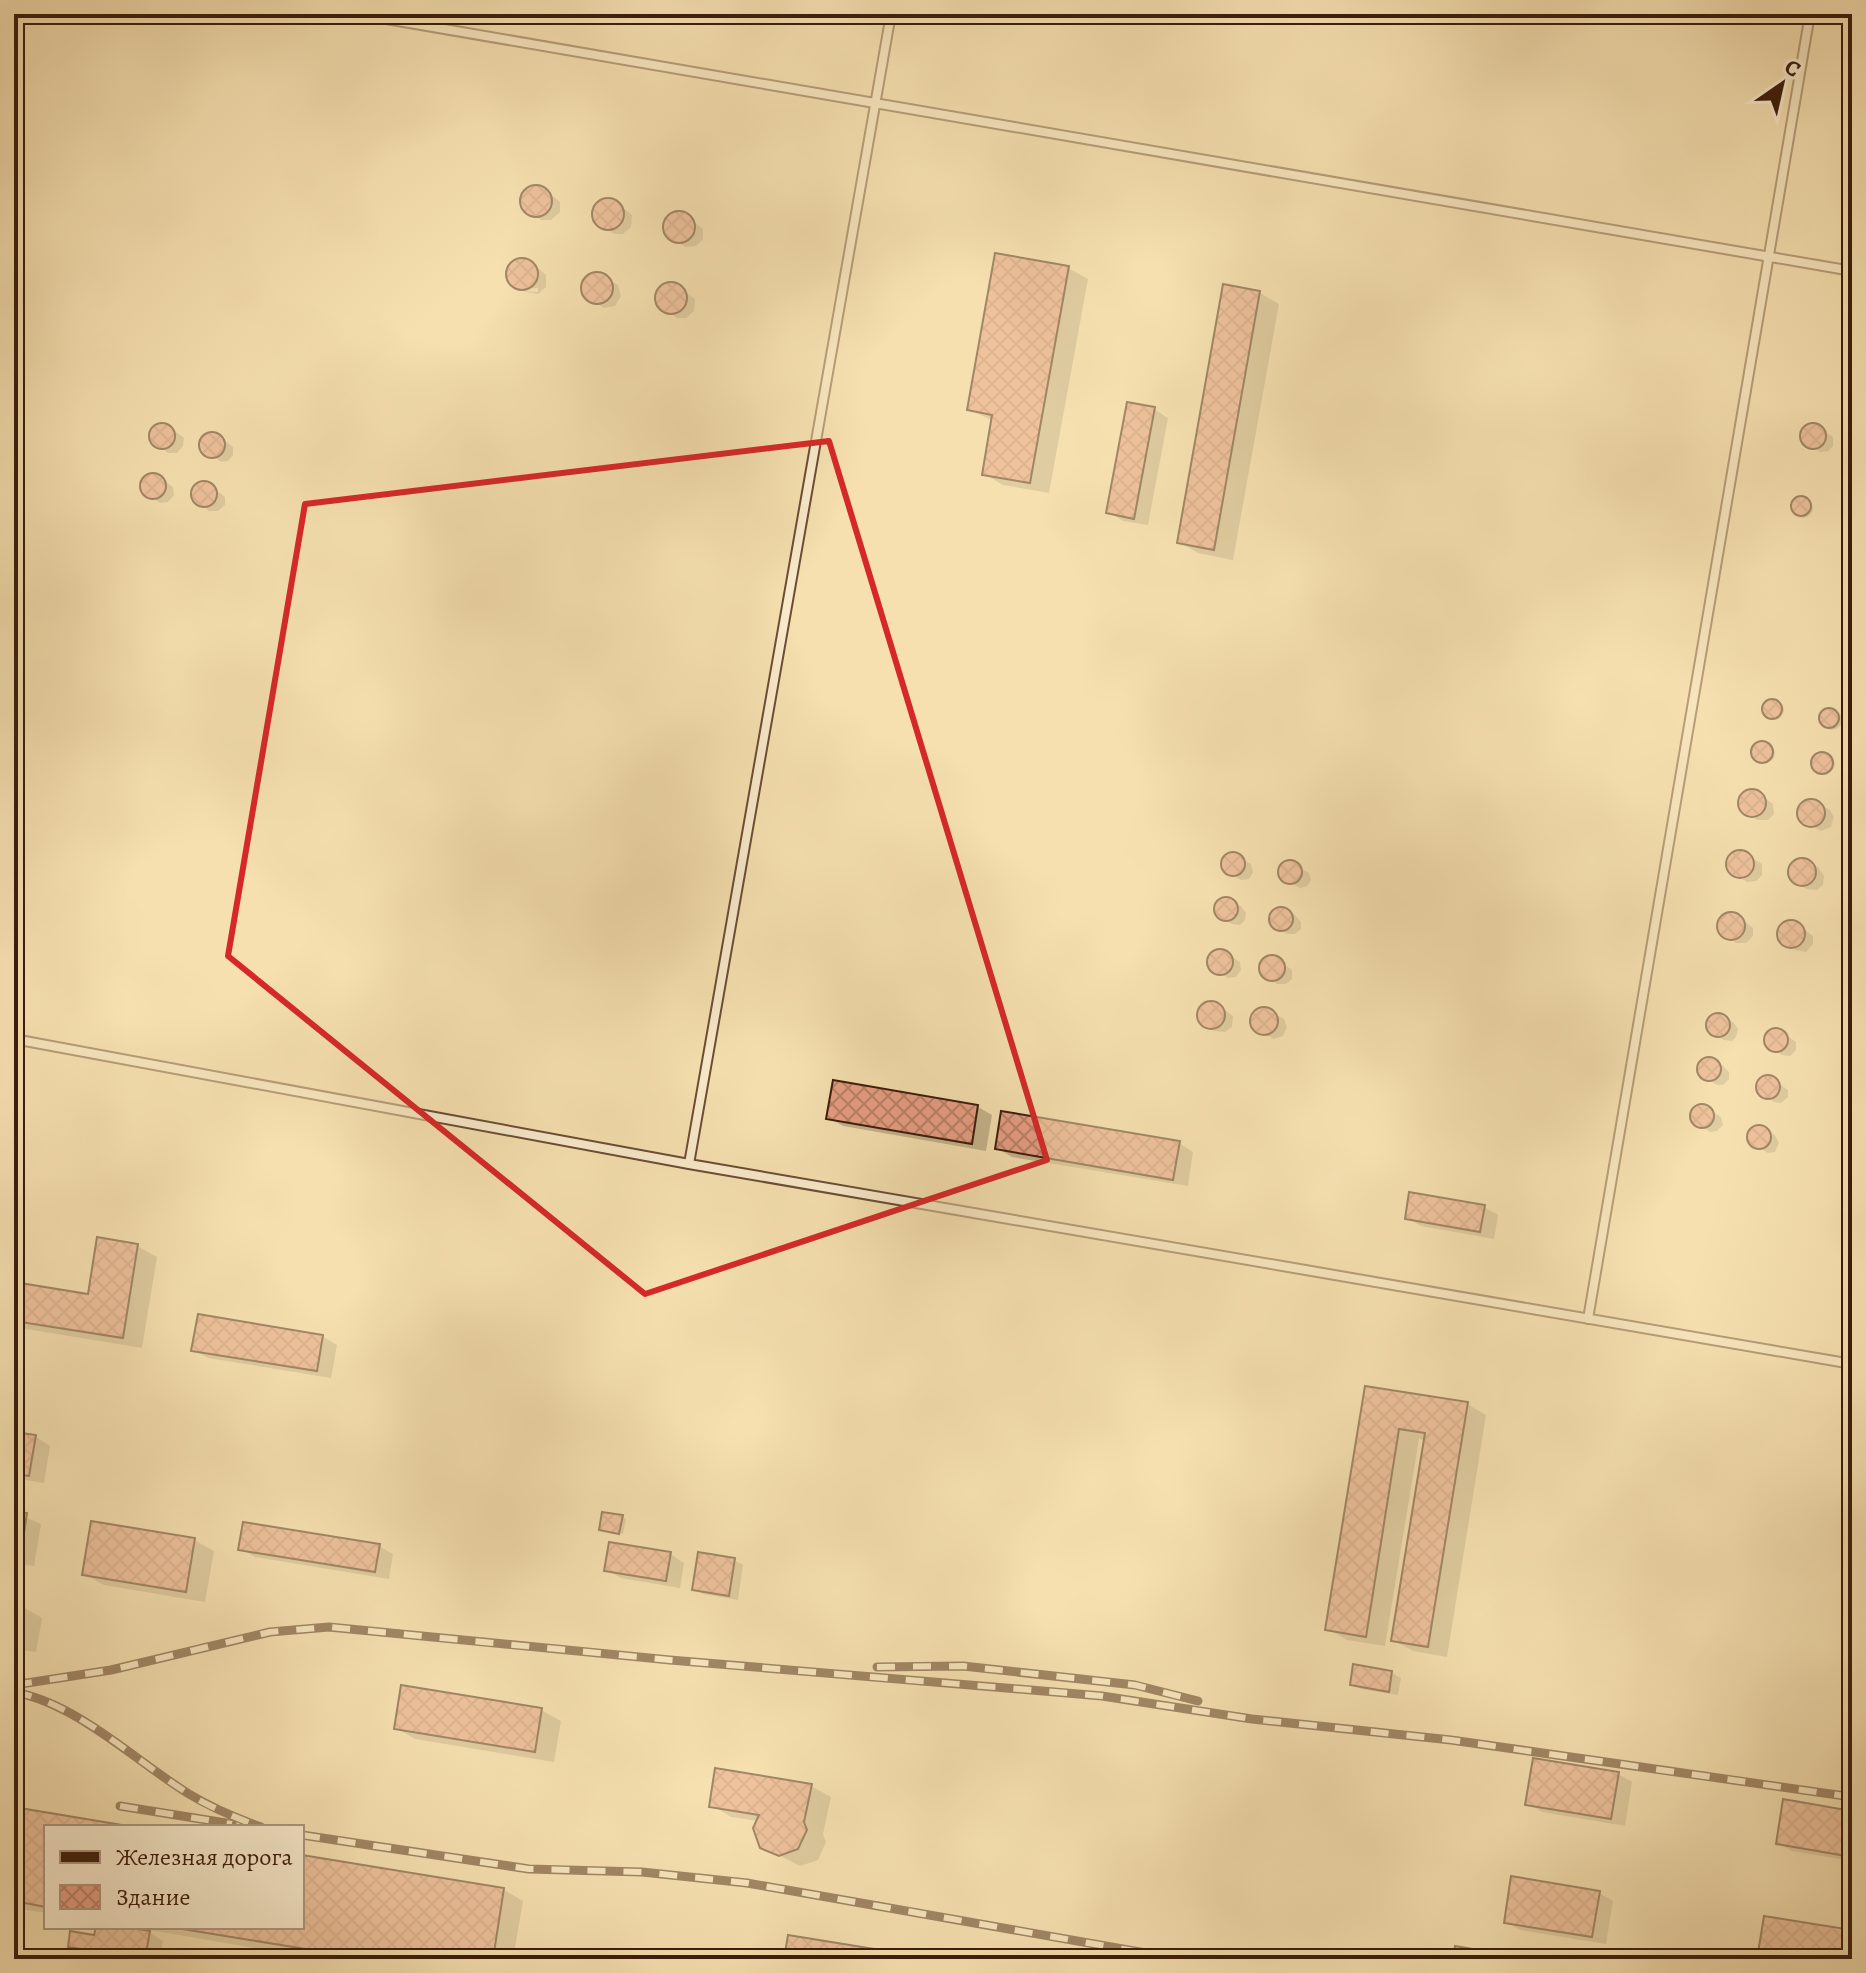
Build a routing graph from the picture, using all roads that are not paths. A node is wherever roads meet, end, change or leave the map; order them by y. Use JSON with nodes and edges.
{"nodes":[{"id":1,"x":357,"y":14,"type":"edge"},
{"id":2,"x":891,"y":14,"type":"edge"},
{"id":3,"x":1810,"y":14,"type":"edge"},
{"id":4,"x":875,"y":103,"type":"junction"},
{"id":5,"x":1768,"y":256,"type":"junction"},
{"id":6,"x":1852,"y":271,"type":"edge"},
{"id":7,"x":14,"y":1039,"type":"edge"},
{"id":8,"x":689,"y":1164,"type":"junction"},
{"id":9,"x":1588,"y":1319,"type":"junction"},
{"id":10,"x":1852,"y":1364,"type":"edge"}],
"edges":[{"from":1,"to":4,"type":"lane"},
{"from":2,"to":4,"type":"lane"},
{"from":3,"to":5,"type":"lane"},
{"from":4,"to":5,"type":"lane"},
{"from":4,"to":8,"type":"lane"},
{"from":5,"to":6,"type":"lane"},
{"from":5,"to":9,"type":"lane"},
{"from":7,"to":8,"type":"lane"},
{"from":8,"to":9,"type":"lane"},
{"from":9,"to":10,"type":"lane"}]}
